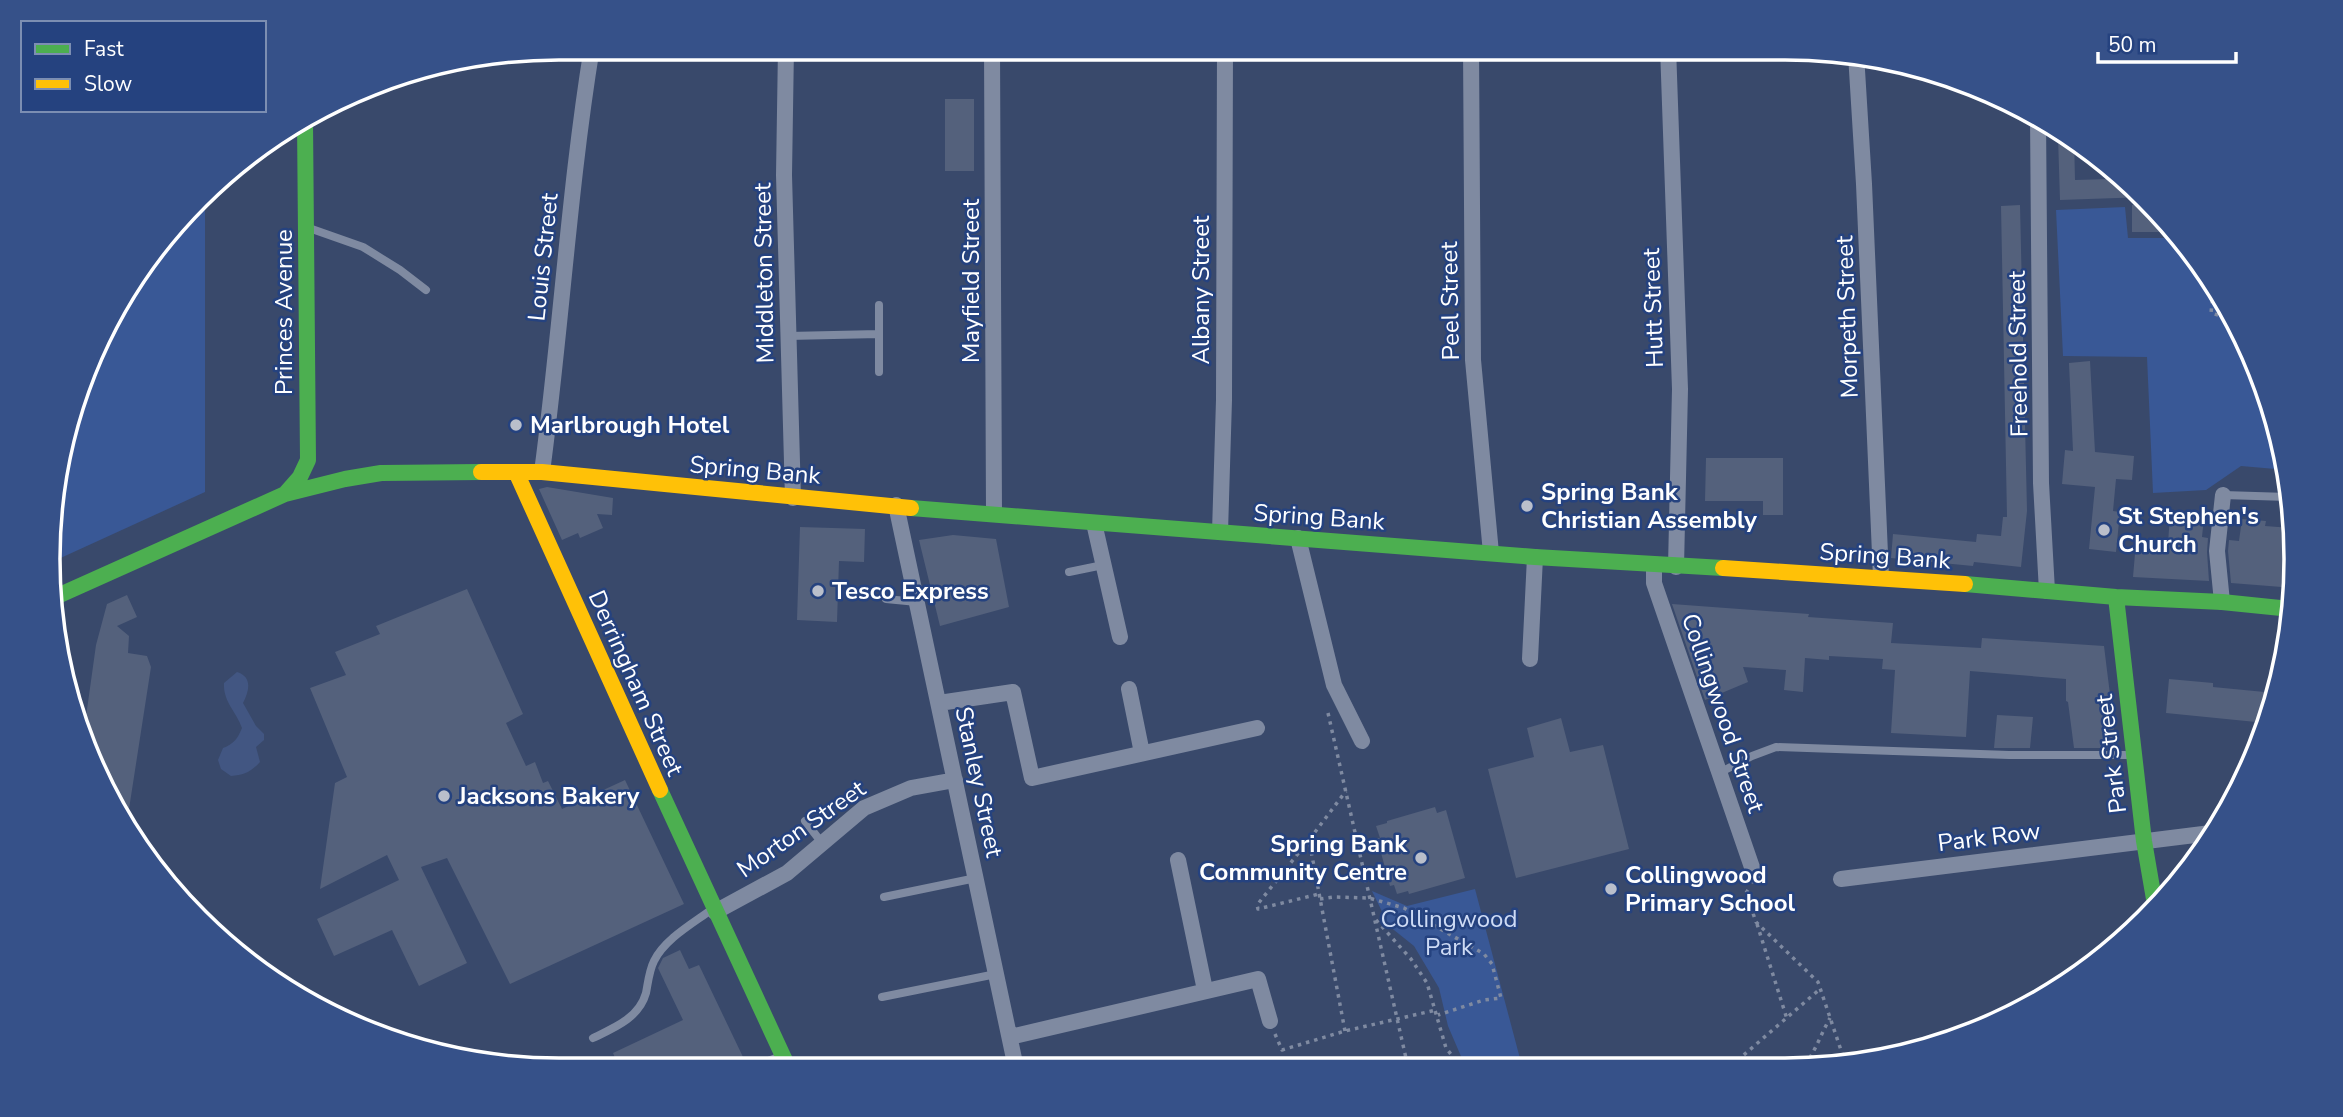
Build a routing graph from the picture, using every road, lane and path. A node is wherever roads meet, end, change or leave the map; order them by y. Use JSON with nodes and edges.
{"nodes":[{"id":1,"x":590,"y":60,"type":"edge"},
{"id":2,"x":786,"y":60,"type":"edge"},
{"id":3,"x":992,"y":60,"type":"edge"},
{"id":4,"x":1225,"y":60,"type":"edge"},
{"id":5,"x":1471,"y":60,"type":"edge"},
{"id":6,"x":1668,"y":60,"type":"edge"},
{"id":7,"x":1857,"y":65,"type":"edge"},
{"id":8,"x":305,"y":129,"type":"edge"},
{"id":9,"x":2038,"y":129,"type":"edge"},
{"id":10,"x":306,"y":227,"type":"junction"},
{"id":11,"x":426,"y":290,"type":"dead end"},
{"id":12,"x":2212,"y":301,"type":"edge"},
{"id":13,"x":879,"y":305,"type":"dead end"},
{"id":14,"x":2220,"y":316,"type":"edge"},
{"id":15,"x":879,"y":334,"type":"junction"},
{"id":16,"x":788,"y":336,"type":"junction"},
{"id":17,"x":880,"y":372,"type":"dead end"},
{"id":18,"x":308,"y":460,"type":"junction"},
{"id":19,"x":516,"y":472,"type":"junction"},
{"id":20,"x":542,"y":472,"type":"junction"},
{"id":21,"x":345,"y":478,"type":"junction"},
{"id":22,"x":285,"y":494,"type":"junction"},
{"id":23,"x":2223,"y":495,"type":"joint"},
{"id":24,"x":2279,"y":497,"type":"edge"},
{"id":25,"x":793,"y":498,"type":"junction"},
{"id":26,"x":896,"y":505,"type":"junction"},
{"id":27,"x":994,"y":514,"type":"junction"},
{"id":28,"x":1094,"y":523,"type":"junction"},
{"id":29,"x":1220,"y":532,"type":"junction"},
{"id":30,"x":1298,"y":538,"type":"junction"},
{"id":31,"x":1490,"y":553,"type":"junction"},
{"id":32,"x":1535,"y":557,"type":"junction"},
{"id":33,"x":1104,"y":565,"type":"junction"},
{"id":34,"x":1654,"y":565,"type":"junction"},
{"id":35,"x":1676,"y":567,"type":"junction"},
{"id":36,"x":1069,"y":572,"type":"dead end"},
{"id":37,"x":1881,"y":577,"type":"junction"},
{"id":38,"x":2046,"y":591,"type":"junction"},
{"id":39,"x":61,"y":594,"type":"edge"},
{"id":40,"x":2116,"y":597,"type":"junction"},
{"id":41,"x":886,"y":599,"type":"dead end"},
{"id":42,"x":917,"y":601,"type":"junction"},
{"id":43,"x":2222,"y":602,"type":"junction"},
{"id":44,"x":2280,"y":608,"type":"edge"},
{"id":45,"x":1119,"y":637,"type":"dead end"},
{"id":46,"x":1530,"y":659,"type":"dead end"},
{"id":47,"x":1129,"y":690,"type":"dead end"},
{"id":48,"x":1326,"y":702,"type":"dead end"},
{"id":49,"x":939,"y":703,"type":"junction"},
{"id":50,"x":1257,"y":728,"type":"dead end"},
{"id":51,"x":1362,"y":741,"type":"dead end"},
{"id":52,"x":1142,"y":753,"type":"junction"},
{"id":53,"x":2134,"y":755,"type":"junction"},
{"id":54,"x":1719,"y":773,"type":"junction"},
{"id":55,"x":955,"y":780,"type":"junction"},
{"id":56,"x":1346,"y":791,"type":"junction"},
{"id":57,"x":804,"y":821,"type":"dead end"},
{"id":58,"x":2200,"y":834,"type":"edge"},
{"id":59,"x":1309,"y":840,"type":"junction"},
{"id":60,"x":2144,"y":841,"type":"junction"},
{"id":61,"x":822,"y":843,"type":"junction"},
{"id":62,"x":1178,"y":860,"type":"dead end"},
{"id":63,"x":1755,"y":876,"type":"joint"},
{"id":64,"x":976,"y":877,"type":"junction"},
{"id":65,"x":1841,"y":880,"type":"dead end"},
{"id":66,"x":2153,"y":895,"type":"edge"},
{"id":67,"x":884,"y":897,"type":"dead end"},
{"id":68,"x":1319,"y":897,"type":"junction"},
{"id":69,"x":1369,"y":898,"type":"junction"},
{"id":70,"x":714,"y":910,"type":"junction"},
{"id":71,"x":1375,"y":919,"type":"junction"},
{"id":72,"x":1756,"y":922,"type":"junction"},
{"id":73,"x":996,"y":974,"type":"junction"},
{"id":74,"x":1821,"y":988,"type":"junction"},
{"id":75,"x":1205,"y":990,"type":"junction"},
{"id":76,"x":882,"y":997,"type":"dead end"},
{"id":77,"x":1437,"y":1012,"type":"junction"},
{"id":78,"x":1787,"y":1018,"type":"junction"},
{"id":79,"x":1830,"y":1018,"type":"junction"},
{"id":80,"x":1398,"y":1020,"type":"junction"},
{"id":81,"x":1269,"y":1021,"type":"joint"},
{"id":82,"x":1345,"y":1031,"type":"junction"},
{"id":83,"x":1010,"y":1037,"type":"junction"},
{"id":84,"x":593,"y":1038,"type":"dead end"},
{"id":85,"x":1842,"y":1054,"type":"edge"},
{"id":86,"x":1811,"y":1056,"type":"edge"},
{"id":87,"x":784,"y":1058,"type":"edge"},
{"id":88,"x":1014,"y":1058,"type":"edge"},
{"id":89,"x":1406,"y":1058,"type":"edge"},
{"id":90,"x":1454,"y":1058,"type":"edge"},
{"id":91,"x":1740,"y":1058,"type":"edge"}],
"edges":[{"from":1,"to":20,"type":"street","name":"Louis Street"},
{"from":2,"to":16,"type":"street","name":"Middleton Street"},
{"from":3,"to":27,"type":"street","name":"Mayfield Street"},
{"from":4,"to":29,"type":"street","name":"Albany Street"},
{"from":5,"to":31,"type":"street","name":"Peel Street"},
{"from":6,"to":35,"type":"street","name":"Hutt Street"},
{"from":7,"to":37,"type":"street","name":"Morpeth Street"},
{"from":8,"to":10,"type":"street","name":"Princes Avenue"},
{"from":9,"to":38,"type":"street","name":"Freehold Street"},
{"from":10,"to":11,"type":"lane"},
{"from":10,"to":18,"type":"street","name":"Princes Avenue"},
{"from":12,"to":14,"type":"path"},
{"from":13,"to":15,"type":"lane"},
{"from":15,"to":16,"type":"lane"},
{"from":15,"to":17,"type":"lane"},
{"from":16,"to":25,"type":"street","name":"Middleton Street"},
{"from":18,"to":21,"type":"street","name":"Spring Bank"},
{"from":18,"to":22,"type":"street"},
{"from":19,"to":20,"type":"street","name":"Spring Bank"},
{"from":19,"to":21,"type":"street","name":"Spring Bank"},
{"from":19,"to":70,"type":"street","name":"Derringham Street"},
{"from":20,"to":25,"type":"street","name":"Spring Bank"},
{"from":21,"to":22,"type":"street","name":"Spring Bank"},
{"from":22,"to":39,"type":"street","name":"Spring Bank"},
{"from":23,"to":24,"type":"lane"},
{"from":23,"to":43,"type":"street"},
{"from":25,"to":26,"type":"street","name":"Spring Bank"},
{"from":26,"to":27,"type":"street","name":"Spring Bank"},
{"from":26,"to":42,"type":"street","name":"Stanley Street"},
{"from":27,"to":28,"type":"street","name":"Spring Bank"},
{"from":28,"to":29,"type":"street","name":"Spring Bank"},
{"from":28,"to":33,"type":"street"},
{"from":29,"to":30,"type":"street","name":"Spring Bank"},
{"from":30,"to":31,"type":"street","name":"Spring Bank"},
{"from":30,"to":51,"type":"street"},
{"from":31,"to":32,"type":"street","name":"Spring Bank"},
{"from":32,"to":34,"type":"street","name":"Spring Bank"},
{"from":32,"to":46,"type":"street"},
{"from":33,"to":36,"type":"lane"},
{"from":33,"to":45,"type":"street"},
{"from":34,"to":35,"type":"street","name":"Spring Bank"},
{"from":34,"to":54,"type":"street","name":"Collingwood Street"},
{"from":35,"to":37,"type":"street","name":"Spring Bank"},
{"from":37,"to":38,"type":"street","name":"Spring Bank"},
{"from":38,"to":40,"type":"street","name":"Spring Bank"},
{"from":40,"to":43,"type":"street","name":"Spring Bank"},
{"from":40,"to":53,"type":"street","name":"Park Street"},
{"from":41,"to":42,"type":"lane"},
{"from":42,"to":49,"type":"street","name":"Stanley Street"},
{"from":43,"to":44,"type":"street","name":"Spring Bank"},
{"from":47,"to":52,"type":"street"},
{"from":48,"to":56,"type":"path"},
{"from":49,"to":52,"type":"street"},
{"from":49,"to":55,"type":"street","name":"Stanley Street"},
{"from":50,"to":52,"type":"street"},
{"from":53,"to":54,"type":"lane"},
{"from":53,"to":60,"type":"street","name":"Park Street"},
{"from":54,"to":63,"type":"street","name":"Collingwood Street"},
{"from":55,"to":61,"type":"street","name":"Morton Street"},
{"from":55,"to":64,"type":"street","name":"Stanley Street"},
{"from":56,"to":59,"type":"path"},
{"from":56,"to":69,"type":"path"},
{"from":57,"to":61,"type":"lane"},
{"from":58,"to":60,"type":"street","name":"Park Row"},
{"from":59,"to":68,"type":"path"},
{"from":59,"to":68,"type":"path"},
{"from":60,"to":65,"type":"street","name":"Park Row"},
{"from":60,"to":66,"type":"street","name":"Park Street"},
{"from":61,"to":70,"type":"street","name":"Morton Street"},
{"from":62,"to":75,"type":"street"},
{"from":63,"to":72,"type":"path"},
{"from":64,"to":67,"type":"lane"},
{"from":64,"to":73,"type":"street","name":"Stanley Street"},
{"from":68,"to":69,"type":"path"},
{"from":68,"to":82,"type":"path"},
{"from":69,"to":71,"type":"path"},
{"from":69,"to":77,"type":"path"},
{"from":70,"to":84,"type":"lane"},
{"from":70,"to":87,"type":"street","name":"Derringham Street"},
{"from":71,"to":77,"type":"path"},
{"from":71,"to":80,"type":"path"},
{"from":72,"to":74,"type":"path"},
{"from":72,"to":78,"type":"path"},
{"from":73,"to":76,"type":"lane"},
{"from":73,"to":83,"type":"street","name":"Stanley Street"},
{"from":74,"to":78,"type":"path"},
{"from":74,"to":79,"type":"path"},
{"from":75,"to":81,"type":"street"},
{"from":75,"to":83,"type":"street"},
{"from":77,"to":80,"type":"path"},
{"from":77,"to":90,"type":"path"},
{"from":78,"to":91,"type":"path"},
{"from":79,"to":85,"type":"path"},
{"from":79,"to":86,"type":"path"},
{"from":80,"to":82,"type":"path"},
{"from":80,"to":89,"type":"path"},
{"from":81,"to":82,"type":"path"},
{"from":83,"to":88,"type":"street","name":"Stanley Street"}]}
